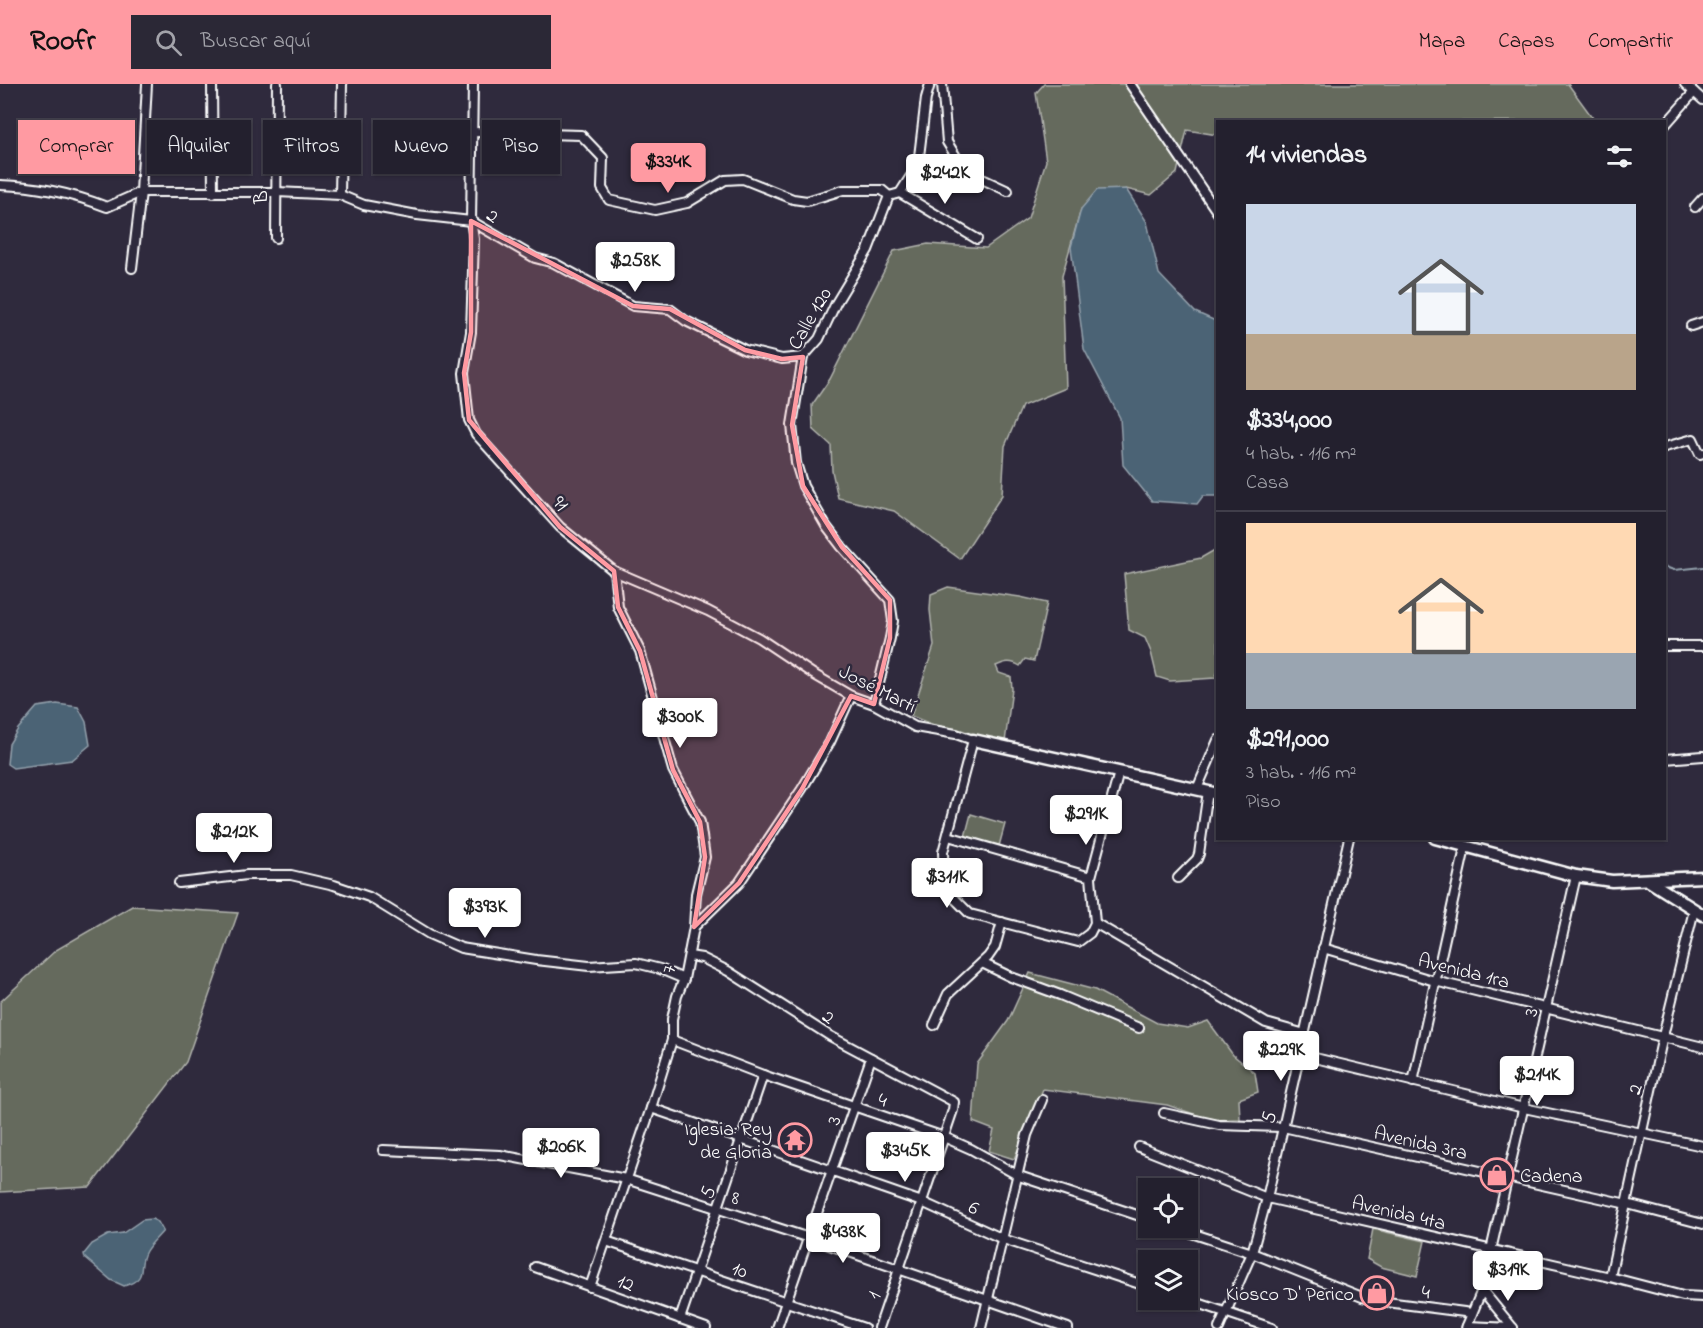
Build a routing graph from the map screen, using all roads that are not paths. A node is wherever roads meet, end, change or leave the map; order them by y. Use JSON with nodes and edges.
{"nodes":[{"id":1,"x":147,"y":84,"type":"edge"},
{"id":2,"x":212,"y":84,"type":"edge"},
{"id":3,"x":277,"y":84,"type":"edge"},
{"id":4,"x":342,"y":84,"type":"edge"},
{"id":5,"x":473,"y":84,"type":"edge"},
{"id":6,"x":930,"y":84,"type":"edge"},
{"id":7,"x":942,"y":84,"type":"edge"},
{"id":8,"x":1130,"y":84,"type":"edge"},
{"id":9,"x":1685,"y":84,"type":"edge"},
{"id":10,"x":1694,"y":92,"type":"junction"},
{"id":11,"x":1703,"y":100,"type":"edge"},
{"id":12,"x":1666,"y":124,"type":"edge"},
{"id":13,"x":473,"y":132,"type":"junction"},
{"id":14,"x":0,"y":185,"type":"edge"},
{"id":15,"x":1008,"y":191,"type":"dead end"},
{"id":16,"x":141,"y":192,"type":"junction"},
{"id":17,"x":277,"y":192,"type":"junction"},
{"id":18,"x":213,"y":193,"type":"junction"},
{"id":19,"x":900,"y":193,"type":"junction"},
{"id":20,"x":340,"y":195,"type":"junction"},
{"id":21,"x":889,"y":196,"type":"junction"},
{"id":22,"x":1703,"y":198,"type":"edge"},
{"id":23,"x":1695,"y":207,"type":"dead end"},
{"id":24,"x":1216,"y":210,"type":"edge"},
{"id":25,"x":471,"y":221,"type":"junction"},
{"id":26,"x":276,"y":238,"type":"dead end"},
{"id":27,"x":977,"y":238,"type":"dead end"},
{"id":28,"x":132,"y":268,"type":"dead end"},
{"id":29,"x":1703,"y":322,"type":"edge"},
{"id":30,"x":1691,"y":326,"type":"dead end"},
{"id":31,"x":803,"y":357,"type":"junction"},
{"id":32,"x":1666,"y":447,"type":"edge"},
{"id":33,"x":1703,"y":453,"type":"edge"},
{"id":34,"x":614,"y":571,"type":"junction"},
{"id":35,"x":1666,"y":646,"type":"edge"},
{"id":36,"x":1703,"y":646,"type":"edge"},
{"id":37,"x":851,"y":696,"type":"junction"},
{"id":38,"x":874,"y":704,"type":"junction"},
{"id":39,"x":973,"y":740,"type":"junction"},
{"id":40,"x":1216,"y":750,"type":"edge"},
{"id":41,"x":1703,"y":756,"type":"edge"},
{"id":42,"x":1666,"y":759,"type":"edge"},
{"id":43,"x":1119,"y":772,"type":"junction"},
{"id":44,"x":1208,"y":791,"type":"edge"},
{"id":45,"x":948,"y":836,"type":"junction"},
{"id":46,"x":1349,"y":840,"type":"edge"},
{"id":47,"x":1441,"y":840,"type":"edge"},
{"id":48,"x":1465,"y":848,"type":"junction"},
{"id":49,"x":1576,"y":876,"type":"junction"},
{"id":50,"x":1703,"y":876,"type":"edge"},
{"id":51,"x":1091,"y":877,"type":"junction"},
{"id":52,"x":1178,"y":878,"type":"dead end"},
{"id":53,"x":1648,"y":881,"type":"junction"},
{"id":54,"x":179,"y":883,"type":"dead end"},
{"id":55,"x":1699,"y":912,"type":"edge"},
{"id":56,"x":1002,"y":922,"type":"junction"},
{"id":57,"x":1095,"y":923,"type":"junction"},
{"id":58,"x":694,"y":927,"type":"junction"},
{"id":59,"x":1323,"y":948,"type":"junction"},
{"id":60,"x":688,"y":956,"type":"junction"},
{"id":61,"x":981,"y":963,"type":"junction"},
{"id":62,"x":684,"y":979,"type":"junction"},
{"id":63,"x":1435,"y":981,"type":"junction"},
{"id":64,"x":1547,"y":1008,"type":"junction"},
{"id":65,"x":934,"y":1024,"type":"dead end"},
{"id":66,"x":1139,"y":1028,"type":"dead end"},
{"id":67,"x":1305,"y":1034,"type":"junction"},
{"id":68,"x":1663,"y":1036,"type":"junction"},
{"id":69,"x":672,"y":1040,"type":"junction"},
{"id":70,"x":1269,"y":1047,"type":"dead end"},
{"id":71,"x":1703,"y":1047,"type":"edge"},
{"id":72,"x":1300,"y":1055,"type":"junction"},
{"id":73,"x":871,"y":1058,"type":"junction"},
{"id":74,"x":764,"y":1075,"type":"junction"},
{"id":75,"x":1413,"y":1082,"type":"junction"},
{"id":76,"x":1042,"y":1100,"type":"dead end"},
{"id":77,"x":954,"y":1102,"type":"joint"},
{"id":78,"x":855,"y":1107,"type":"junction"},
{"id":79,"x":651,"y":1108,"type":"junction"},
{"id":80,"x":1524,"y":1108,"type":"junction"},
{"id":81,"x":1164,"y":1113,"type":"dead end"},
{"id":82,"x":1282,"y":1127,"type":"junction"},
{"id":83,"x":1641,"y":1133,"type":"junction"},
{"id":84,"x":944,"y":1137,"type":"junction"},
{"id":85,"x":741,"y":1140,"type":"junction"},
{"id":86,"x":1703,"y":1146,"type":"edge"},
{"id":87,"x":1139,"y":1147,"type":"dead end"},
{"id":88,"x":382,"y":1150,"type":"dead end"},
{"id":89,"x":832,"y":1171,"type":"junction"},
{"id":90,"x":1019,"y":1176,"type":"junction"},
{"id":91,"x":626,"y":1179,"type":"junction"},
{"id":92,"x":1509,"y":1179,"type":"junction"},
{"id":93,"x":1267,"y":1198,"type":"junction"},
{"id":94,"x":922,"y":1202,"type":"junction"},
{"id":95,"x":1627,"y":1204,"type":"junction"},
{"id":96,"x":718,"y":1209,"type":"junction"},
{"id":97,"x":1138,"y":1215,"type":"edge"},
{"id":98,"x":1703,"y":1224,"type":"edge"},
{"id":99,"x":1198,"y":1235,"type":"edge"},
{"id":100,"x":809,"y":1238,"type":"junction"},
{"id":101,"x":1003,"y":1239,"type":"junction"},
{"id":102,"x":606,"y":1241,"type":"junction"},
{"id":103,"x":1492,"y":1250,"type":"junction"},
{"id":104,"x":1252,"y":1253,"type":"junction"},
{"id":105,"x":535,"y":1267,"type":"dead end"},
{"id":106,"x":899,"y":1270,"type":"junction"},
{"id":107,"x":696,"y":1271,"type":"junction"},
{"id":108,"x":1610,"y":1276,"type":"junction"},
{"id":109,"x":1138,"y":1283,"type":"edge"},
{"id":110,"x":590,"y":1287,"type":"junction"},
{"id":111,"x":1482,"y":1290,"type":"junction"},
{"id":112,"x":1703,"y":1297,"type":"edge"},
{"id":113,"x":988,"y":1301,"type":"junction"},
{"id":114,"x":786,"y":1302,"type":"junction"},
{"id":115,"x":1198,"y":1303,"type":"edge"},
{"id":116,"x":1227,"y":1312,"type":"junction"},
{"id":117,"x":1472,"y":1313,"type":"junction"},
{"id":118,"x":680,"y":1319,"type":"junction"},
{"id":119,"x":1466,"y":1327,"type":"edge"},
{"id":120,"x":706,"y":1328,"type":"edge"},
{"id":121,"x":777,"y":1328,"type":"edge"},
{"id":122,"x":864,"y":1328,"type":"edge"},
{"id":123,"x":879,"y":1328,"type":"edge"},
{"id":124,"x":981,"y":1328,"type":"edge"},
{"id":125,"x":1068,"y":1328,"type":"edge"},
{"id":126,"x":1219,"y":1328,"type":"edge"},
{"id":127,"x":1272,"y":1328,"type":"edge"},
{"id":128,"x":1513,"y":1328,"type":"edge"}],
"edges":[{"from":1,"to":16,"type":"street"},
{"from":2,"to":18,"type":"street"},
{"from":3,"to":17,"type":"street","name":"B"},
{"from":4,"to":20,"type":"street"},
{"from":5,"to":13,"type":"street","name":"91"},
{"from":6,"to":19,"type":"street"},
{"from":7,"to":15,"type":"street"},
{"from":8,"to":24,"type":"street"},
{"from":9,"to":10,"type":"street"},
{"from":10,"to":11,"type":"street"},
{"from":10,"to":12,"type":"street"},
{"from":13,"to":21,"type":"street"},
{"from":13,"to":25,"type":"street","name":"91"},
{"from":14,"to":16,"type":"street"},
{"from":16,"to":18,"type":"street","name":"2"},
{"from":16,"to":28,"type":"street"},
{"from":17,"to":18,"type":"street","name":"2"},
{"from":17,"to":20,"type":"street","name":"2"},
{"from":17,"to":26,"type":"street","name":"B"},
{"from":19,"to":21,"type":"street"},
{"from":19,"to":27,"type":"street"},
{"from":20,"to":25,"type":"street","name":"2"},
{"from":21,"to":31,"type":"street","name":"Calle 120"},
{"from":22,"to":23,"type":"street"},
{"from":25,"to":31,"type":"street","name":"2"},
{"from":25,"to":34,"type":"street","name":"91"},
{"from":29,"to":30,"type":"street"},
{"from":31,"to":38,"type":"street","name":"Calle 120"},
{"from":32,"to":33,"type":"street"},
{"from":34,"to":37,"type":"street","name":"José Martí"},
{"from":34,"to":58,"type":"street"},
{"from":35,"to":36,"type":"street"},
{"from":37,"to":38,"type":"street","name":"José Martí"},
{"from":37,"to":58,"type":"street"},
{"from":38,"to":39,"type":"street","name":"José Martí"},
{"from":39,"to":43,"type":"street","name":"José Martí"},
{"from":39,"to":45,"type":"street"},
{"from":40,"to":44,"type":"street"},
{"from":41,"to":42,"type":"street"},
{"from":43,"to":44,"type":"street","name":"José Martí"},
{"from":43,"to":51,"type":"street"},
{"from":44,"to":52,"type":"street"},
{"from":45,"to":51,"type":"street"},
{"from":45,"to":56,"type":"street"},
{"from":46,"to":59,"type":"street","name":"5"},
{"from":47,"to":48,"type":"street"},
{"from":48,"to":49,"type":"street"},
{"from":48,"to":63,"type":"street"},
{"from":49,"to":53,"type":"street"},
{"from":49,"to":64,"type":"street","name":"3"},
{"from":50,"to":53,"type":"street"},
{"from":51,"to":57,"type":"street"},
{"from":53,"to":55,"type":"street"},
{"from":54,"to":62,"type":"street"},
{"from":55,"to":68,"type":"street","name":"2"},
{"from":56,"to":57,"type":"street"},
{"from":56,"to":61,"type":"street"},
{"from":57,"to":67,"type":"street"},
{"from":58,"to":60,"type":"street","name":"7"},
{"from":59,"to":63,"type":"street","name":"Avenida 1ra"},
{"from":59,"to":67,"type":"street","name":"5"},
{"from":60,"to":62,"type":"street","name":"7"},
{"from":60,"to":73,"type":"street","name":"2"},
{"from":61,"to":65,"type":"street"},
{"from":61,"to":66,"type":"street"},
{"from":62,"to":69,"type":"street","name":"7"},
{"from":63,"to":64,"type":"street","name":"Avenida 1ra"},
{"from":63,"to":75,"type":"street"},
{"from":64,"to":68,"type":"street","name":"Avenida 1ra"},
{"from":64,"to":80,"type":"street","name":"3"},
{"from":67,"to":72,"type":"street","name":"5"},
{"from":68,"to":71,"type":"street","name":"Avenida 1ra"},
{"from":68,"to":83,"type":"street","name":"2"},
{"from":69,"to":74,"type":"street","name":"4"},
{"from":69,"to":79,"type":"street","name":"7"},
{"from":70,"to":72,"type":"street"},
{"from":72,"to":75,"type":"street"},
{"from":72,"to":82,"type":"street","name":"5"},
{"from":73,"to":77,"type":"street","name":"2"},
{"from":73,"to":78,"type":"street","name":"3"},
{"from":74,"to":78,"type":"street","name":"4"},
{"from":74,"to":85,"type":"street","name":"5"},
{"from":75,"to":80,"type":"street"},
{"from":76,"to":90,"type":"street"},
{"from":77,"to":84,"type":"street","name":"1"},
{"from":78,"to":84,"type":"street","name":"4"},
{"from":78,"to":89,"type":"street","name":"3"},
{"from":79,"to":85,"type":"street","name":"6"},
{"from":79,"to":91,"type":"street","name":"7"},
{"from":80,"to":83,"type":"street"},
{"from":80,"to":92,"type":"street","name":"3"},
{"from":81,"to":82,"type":"street","name":"Avenida 3ra"},
{"from":82,"to":92,"type":"street","name":"Avenida 3ra"},
{"from":82,"to":93,"type":"street","name":"5"},
{"from":83,"to":86,"type":"street"},
{"from":83,"to":95,"type":"street","name":"2"},
{"from":84,"to":90,"type":"street","name":"4"},
{"from":84,"to":94,"type":"street","name":"1"},
{"from":85,"to":89,"type":"street","name":"6"},
{"from":85,"to":96,"type":"street","name":"5"},
{"from":87,"to":93,"type":"street","name":"Avenida 4ta"},
{"from":88,"to":91,"type":"street","name":"8"},
{"from":89,"to":94,"type":"street","name":"6"},
{"from":89,"to":100,"type":"street","name":"3"},
{"from":90,"to":97,"type":"street","name":"4"},
{"from":90,"to":101,"type":"street"},
{"from":91,"to":96,"type":"street","name":"8"},
{"from":91,"to":102,"type":"street","name":"7"},
{"from":92,"to":95,"type":"street","name":"Avenida 3ra"},
{"from":92,"to":103,"type":"street","name":"3"},
{"from":93,"to":103,"type":"street","name":"Avenida 4ta"},
{"from":93,"to":104,"type":"street","name":"5"},
{"from":94,"to":101,"type":"street","name":"6"},
{"from":94,"to":106,"type":"street","name":"1"},
{"from":95,"to":98,"type":"street","name":"Avenida 3ra"},
{"from":95,"to":108,"type":"street","name":"2"},
{"from":96,"to":100,"type":"street","name":"8"},
{"from":96,"to":107,"type":"street","name":"5"},
{"from":99,"to":104,"type":"street","name":"4"},
{"from":100,"to":106,"type":"street","name":"8"},
{"from":100,"to":114,"type":"street","name":"3"},
{"from":101,"to":109,"type":"street","name":"6"},
{"from":101,"to":113,"type":"street"},
{"from":102,"to":107,"type":"street","name":"10"},
{"from":102,"to":110,"type":"street","name":"7"},
{"from":103,"to":108,"type":"street","name":"Avenida 4ta"},
{"from":103,"to":111,"type":"street","name":"3"},
{"from":104,"to":116,"type":"street","name":"5"},
{"from":104,"to":117,"type":"street","name":"4"},
{"from":105,"to":110,"type":"street","name":"12"},
{"from":106,"to":113,"type":"street","name":"8"},
{"from":106,"to":123,"type":"street","name":"1"},
{"from":107,"to":114,"type":"street","name":"10"},
{"from":107,"to":118,"type":"street","name":"5"},
{"from":108,"to":112,"type":"street","name":"Avenida 4ta"},
{"from":110,"to":118,"type":"street","name":"12"},
{"from":111,"to":117,"type":"street","name":"3"},
{"from":111,"to":128,"type":"street"},
{"from":113,"to":124,"type":"street"},
{"from":113,"to":125,"type":"street","name":"8"},
{"from":114,"to":121,"type":"street","name":"3"},
{"from":114,"to":122,"type":"street","name":"10"},
{"from":115,"to":116,"type":"street"},
{"from":116,"to":126,"type":"street","name":"5"},
{"from":116,"to":127,"type":"street"},
{"from":117,"to":119,"type":"street","name":"3"},
{"from":118,"to":120,"type":"street","name":"12"},
{"from":119,"to":128,"type":"street"}]}
